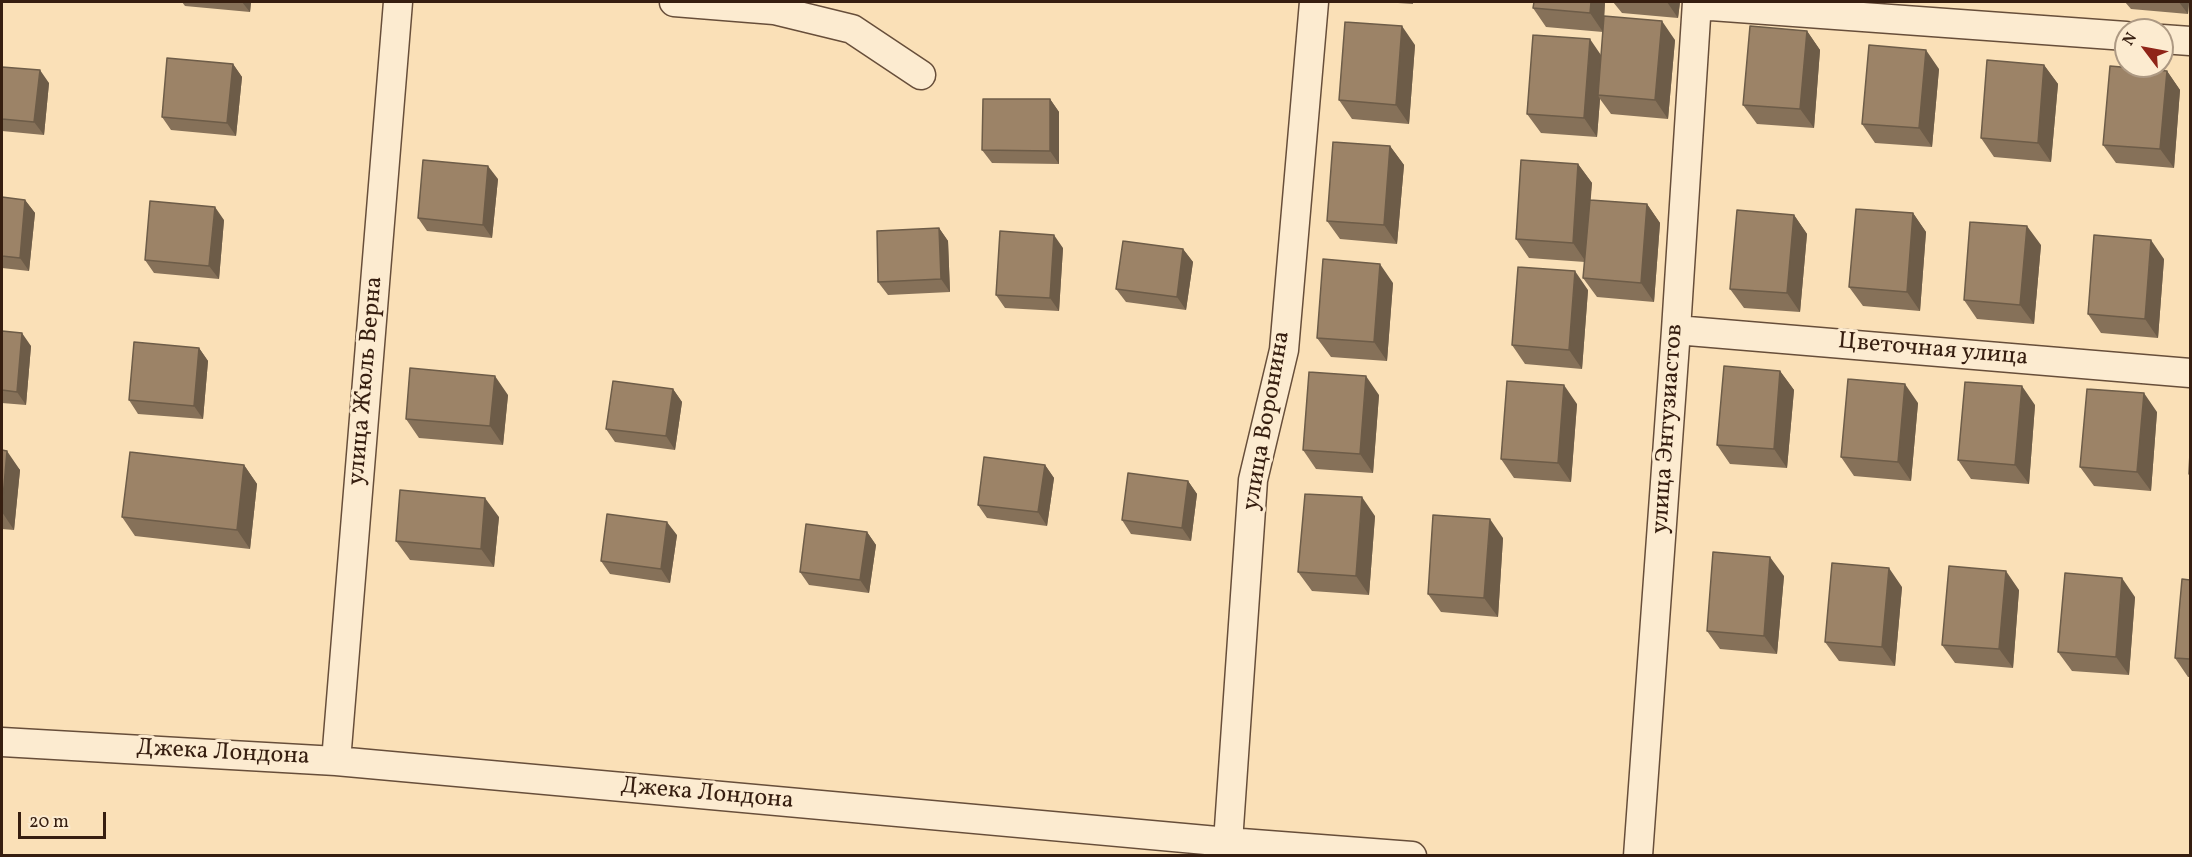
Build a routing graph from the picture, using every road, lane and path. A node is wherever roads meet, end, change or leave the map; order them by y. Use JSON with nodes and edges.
{"nodes":[{"id":1,"x":398,"y":2,"type":"edge"},
{"id":2,"x":674,"y":2,"type":"edge"},
{"id":3,"x":1314,"y":2,"type":"edge"},
{"id":4,"x":1697,"y":3,"type":"edge"},
{"id":5,"x":2114,"y":35,"type":"edge"},
{"id":6,"x":2174,"y":40,"type":"edge"},
{"id":7,"x":2190,"y":41,"type":"edge"},
{"id":8,"x":921,"y":75,"type":"dead end"},
{"id":9,"x":1676,"y":330,"type":"junction"},
{"id":10,"x":2190,"y":373,"type":"edge"},
{"id":11,"x":2,"y":742,"type":"edge"},
{"id":12,"x":336,"y":761,"type":"junction"},
{"id":13,"x":1228,"y":842,"type":"junction"},
{"id":14,"x":1412,"y":855,"type":"edge"},
{"id":15,"x":1638,"y":855,"type":"edge"}],
"edges":[{"from":1,"to":12,"type":"street","name":"улица Жюль Верна"},
{"from":2,"to":8,"type":"street"},
{"from":3,"to":13,"type":"street","name":"улица Воронина"},
{"from":4,"to":5,"type":"street"},
{"from":4,"to":9,"type":"street","name":"улица Энтузиастов"},
{"from":6,"to":7,"type":"street"},
{"from":9,"to":10,"type":"street","name":"Цветочная улица"},
{"from":9,"to":15,"type":"street","name":"улица Энтузиастов"},
{"from":11,"to":12,"type":"street","name":"Джека Лондона"},
{"from":12,"to":13,"type":"street","name":"Джека Лондона"},
{"from":13,"to":14,"type":"street","name":"Джека Лондона"}]}
